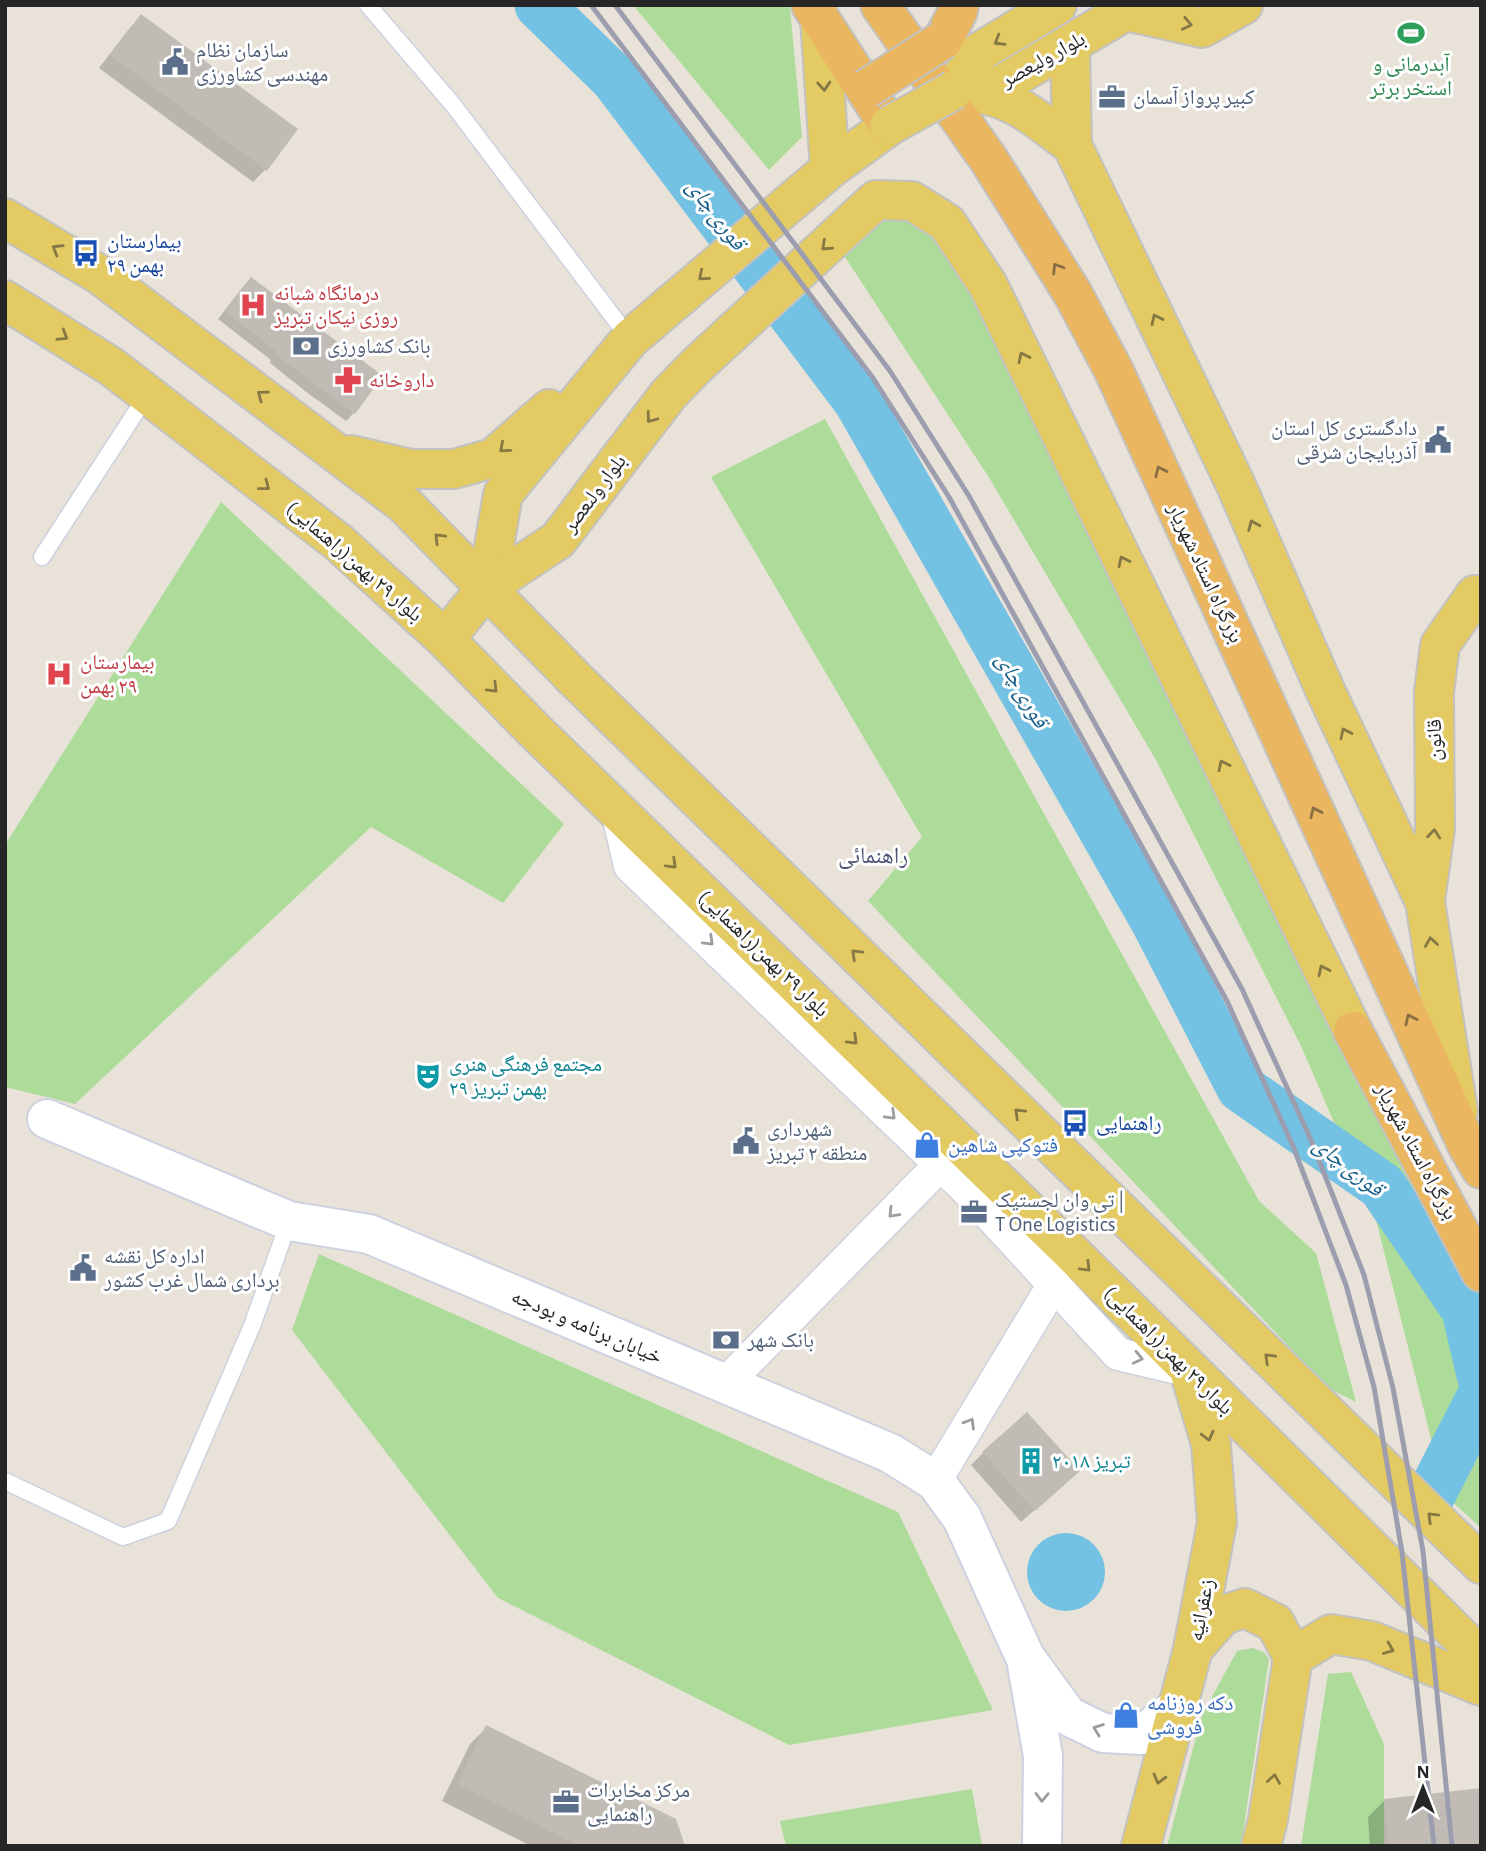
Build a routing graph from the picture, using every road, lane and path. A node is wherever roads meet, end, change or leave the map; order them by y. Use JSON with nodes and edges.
{"nodes":[{"id":1,"x":368,"y":5,"type":"edge"},
{"id":2,"x":880,"y":5,"type":"edge"},
{"id":3,"x":959,"y":5,"type":"edge"},
{"id":4,"x":1057,"y":5,"type":"edge"},
{"id":5,"x":1243,"y":5,"type":"edge"},
{"id":6,"x":1131,"y":8,"type":"edge"},
{"id":7,"x":815,"y":12,"type":"edge"},
{"id":8,"x":1070,"y":46,"type":"junction"},
{"id":9,"x":866,"y":89,"type":"junction"},
{"id":10,"x":954,"y":90,"type":"junction"},
{"id":11,"x":889,"y":126,"type":"junction"},
{"id":12,"x":1072,"y":145,"type":"junction"},
{"id":13,"x":830,"y":169,"type":"junction"},
{"id":14,"x":5,"y":218,"type":"edge"},
{"id":15,"x":5,"y":300,"type":"edge"},
{"id":16,"x":630,"y":339,"type":"junction"},
{"id":17,"x":147,"y":395,"type":"junction"},
{"id":18,"x":338,"y":452,"type":"junction"},
{"id":19,"x":42,"y":557,"type":"dead end"},
{"id":20,"x":487,"y":587,"type":"junction"},
{"id":21,"x":1481,"y":594,"type":"edge"},
{"id":22,"x":445,"y":639,"type":"junction"},
{"id":23,"x":617,"y":810,"type":"junction"},
{"id":24,"x":1425,"y":902,"type":"junction"},
{"id":25,"x":1353,"y":1031,"type":"joint"},
{"id":26,"x":47,"y":1119,"type":"dead end"},
{"id":27,"x":1461,"y":1130,"type":"junction"},
{"id":28,"x":941,"y":1164,"type":"junction"},
{"id":29,"x":1481,"y":1169,"type":"edge"},
{"id":30,"x":289,"y":1221,"type":"junction"},
{"id":31,"x":1481,"y":1272,"type":"edge"},
{"id":32,"x":1054,"y":1284,"type":"junction"},
{"id":33,"x":1190,"y":1371,"type":"junction"},
{"id":34,"x":725,"y":1384,"type":"junction"},
{"id":35,"x":5,"y":1481,"type":"edge"},
{"id":36,"x":935,"y":1481,"type":"junction"},
{"id":37,"x":1481,"y":1564,"type":"edge"},
{"id":38,"x":1193,"y":1649,"type":"junction"},
{"id":39,"x":1025,"y":1657,"type":"junction"},
{"id":40,"x":1293,"y":1657,"type":"junction"},
{"id":41,"x":1481,"y":1657,"type":"edge"},
{"id":42,"x":1481,"y":1686,"type":"edge"},
{"id":43,"x":1179,"y":1706,"type":"junction"},
{"id":44,"x":1041,"y":1846,"type":"edge"},
{"id":45,"x":1141,"y":1846,"type":"edge"},
{"id":46,"x":1261,"y":1846,"type":"edge"}],
"edges":[{"from":1,"to":16,"type":"lane"},
{"from":27,"to":2,"type":"highway","name":"بزرگراه استاد شهریار","one_way":true},
{"from":3,"to":9,"type":"highway","bridge":true},
{"from":4,"to":10,"type":"main road","name":"بلوار ولیعصر","one_way":true},
{"from":6,"to":5,"type":"main road","one_way":true},
{"from":6,"to":8,"type":"main road","name":"بلوار ولیعصر"},
{"from":7,"to":9,"type":"highway"},
{"from":7,"to":13,"type":"main road","one_way":true},
{"from":8,"to":10,"type":"main road","name":"بلوار ولیعصر"},
{"from":8,"to":12,"type":"main road"},
{"from":9,"to":11,"type":"highway"},
{"from":10,"to":11,"type":"main road","bridge":true},
{"from":10,"to":12,"type":"main road"},
{"from":11,"to":13,"type":"main road"},
{"from":24,"to":12,"type":"main road","one_way":true},
{"from":13,"to":16,"type":"main road","one_way":true},
{"from":18,"to":14,"type":"main road","one_way":true},
{"from":15,"to":17,"type":"main road","name":"بلوار ٢٩ بهمن(راهنمایی)","one_way":true},
{"from":16,"to":18,"type":"main road","one_way":true},
{"from":16,"to":20,"type":"main road"},
{"from":17,"to":19,"type":"lane"},
{"from":17,"to":22,"type":"main road","name":"بلوار ٢٩ بهمن(راهنمایی)","one_way":true},
{"from":20,"to":18,"type":"main road","one_way":true},
{"from":20,"to":22,"type":"main road"},
{"from":25,"to":20,"type":"main road","name":"بلوار ولىعصر","one_way":true},
{"from":37,"to":20,"type":"main road","one_way":true},
{"from":24,"to":21,"type":"main road","name":"قانون","one_way":true},
{"from":22,"to":23,"type":"main road","name":"بلوار ٢٩ بهمن(راهنمایی)","one_way":true},
{"from":23,"to":28,"type":"street","one_way":true},
{"from":23,"to":33,"type":"main road","name":"بلوار ٢٩ بهمن(راهنمایی)","one_way":true},
{"from":27,"to":24,"type":"main road","one_way":true},
{"from":25,"to":31,"type":"highway","name":"بزرگراه استاد شهریار"},
{"from":26,"to":30,"type":"street","name":"خیابان برنامه و بودجه"},
{"from":27,"to":29,"type":"highway","name":"بزرگراه استاد شهریار"},
{"from":28,"to":32,"type":"street"},
{"from":28,"to":34,"type":"street","one_way":true},
{"from":30,"to":34,"type":"street","name":"خیابان برنامه و بودجه"},
{"from":30,"to":35,"type":"lane"},
{"from":32,"to":33,"type":"street","one_way":true},
{"from":36,"to":32,"type":"street","one_way":true},
{"from":33,"to":38,"type":"main road","name":"زعفرانیه","one_way":true},
{"from":33,"to":41,"type":"main road","name":"بلوار ٢٩ بهمن(راهنمایی)"},
{"from":34,"to":36,"type":"street","name":"خیابان برنامه و بودجه"},
{"from":36,"to":39,"type":"street","name":"خیابان برنامه و بودجه"},
{"from":38,"to":40,"type":"main road"},
{"from":38,"to":43,"type":"main road","name":"زعفرانیه"},
{"from":43,"to":39,"type":"street","name":"خیابان برنامه و بودجه","one_way":true},
{"from":39,"to":44,"type":"street","name":"خیابان برنامه و بودجه","one_way":true},
{"from":40,"to":42,"type":"main road","one_way":true},
{"from":46,"to":40,"type":"main road","one_way":true},
{"from":43,"to":45,"type":"main road","name":"زعفرانیه","one_way":true}]}
